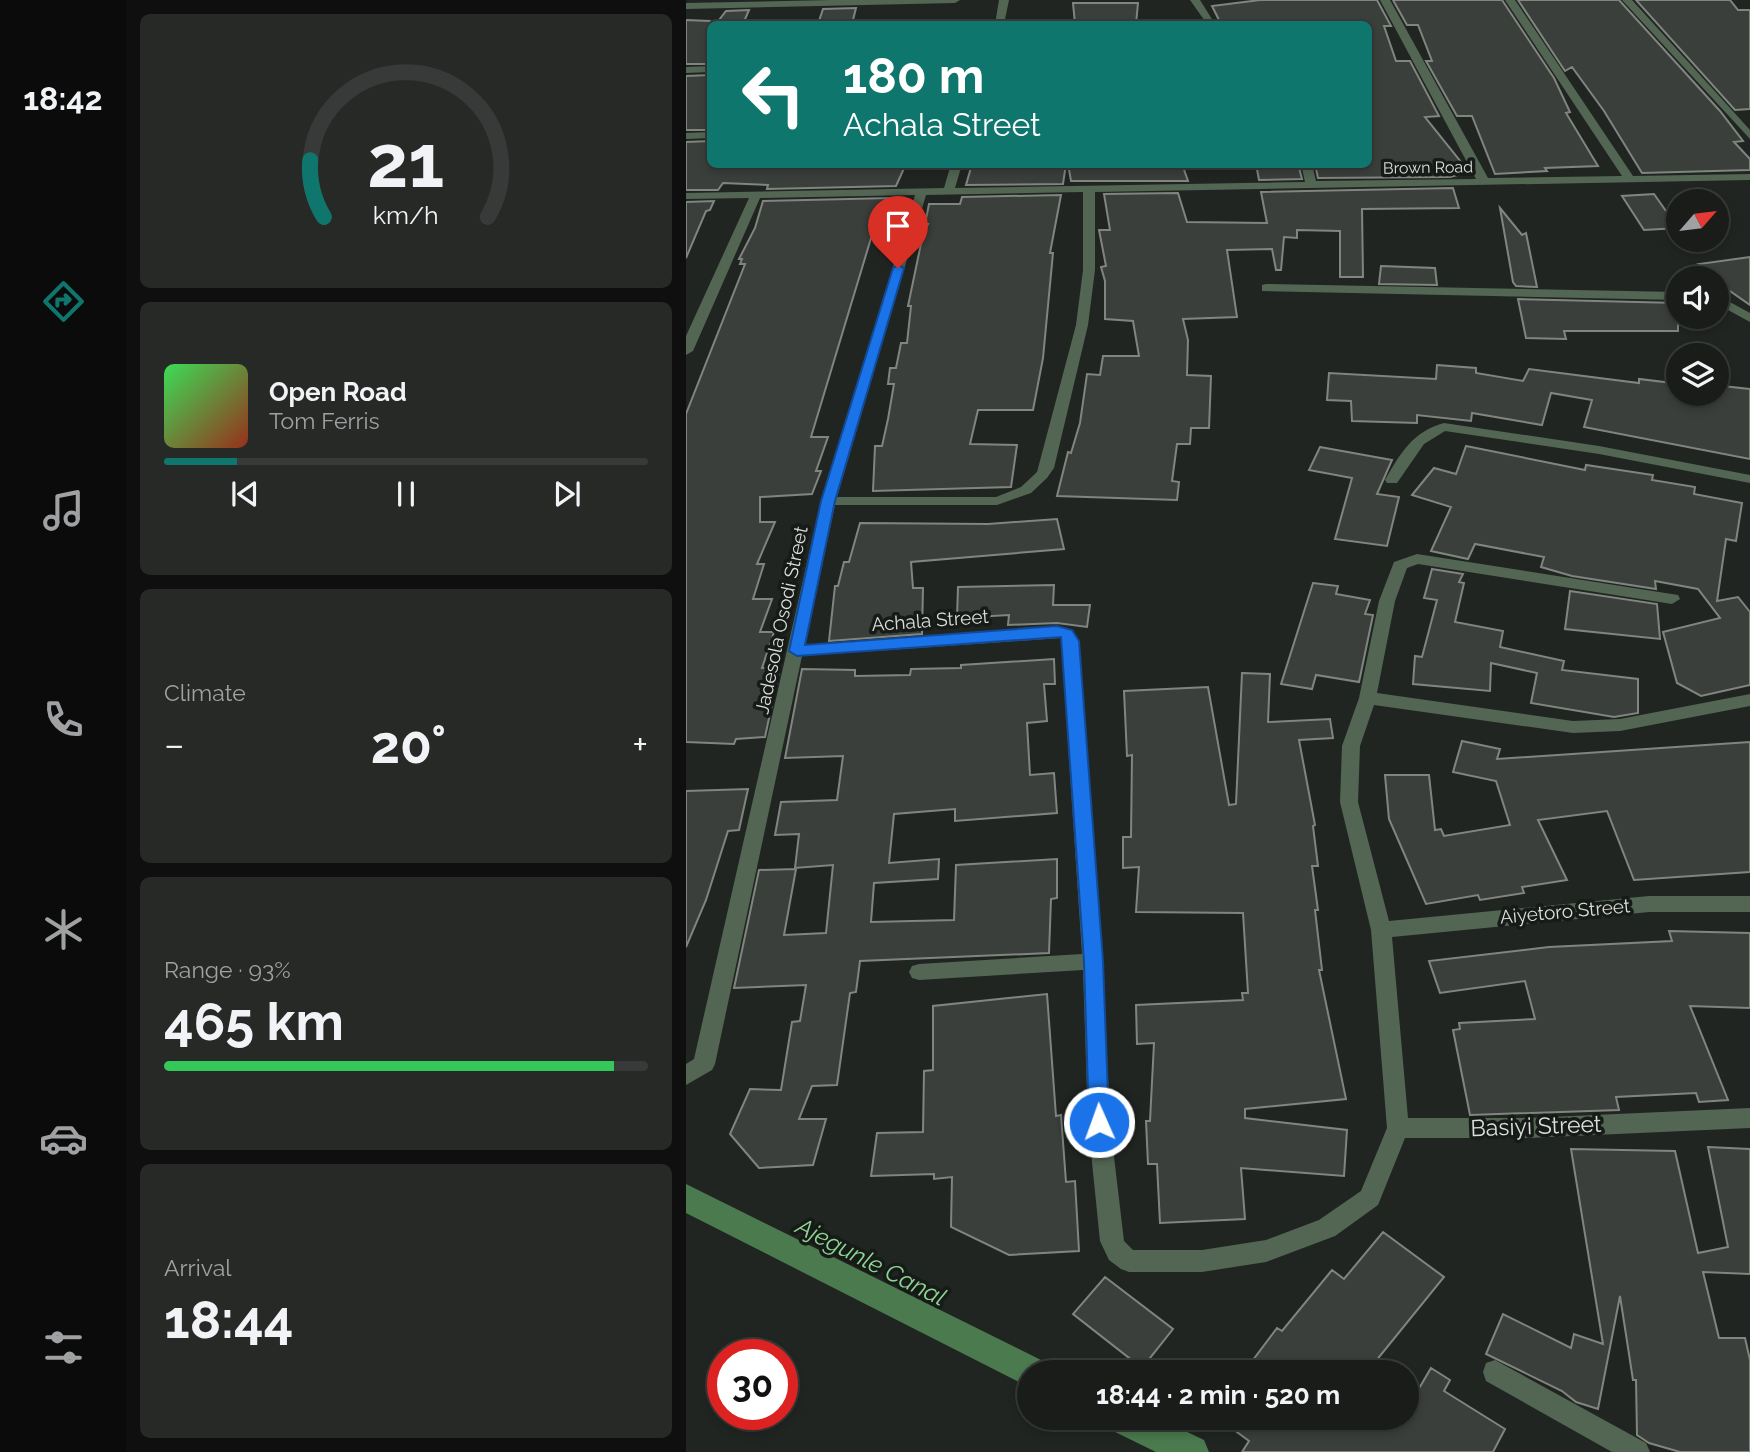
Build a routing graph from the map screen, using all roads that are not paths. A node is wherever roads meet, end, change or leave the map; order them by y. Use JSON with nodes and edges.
{"nodes":[{"id":1,"x":955,"y":0,"type":"edge"},
{"id":2,"x":1004,"y":0,"type":"edge"},
{"id":3,"x":1195,"y":0,"type":"edge"},
{"id":4,"x":1385,"y":0,"type":"edge"},
{"id":5,"x":1510,"y":0,"type":"edge"},
{"id":6,"x":1628,"y":0,"type":"edge"},
{"id":7,"x":686,"y":6,"type":"edge"},
{"id":8,"x":1000,"y":21,"type":"edge"},
{"id":9,"x":1210,"y":21,"type":"edge"},
{"id":10,"x":707,"y":69,"type":"edge"},
{"id":11,"x":686,"y":70,"type":"edge"},
{"id":12,"x":707,"y":135,"type":"edge"},
{"id":13,"x":686,"y":136,"type":"edge"},
{"id":14,"x":1750,"y":136,"type":"edge"},
{"id":15,"x":956,"y":168,"type":"edge"},
{"id":16,"x":1307,"y":168,"type":"edge"},
{"id":17,"x":1750,"y":177,"type":"edge"},
{"id":18,"x":1630,"y":179,"type":"junction"},
{"id":19,"x":1484,"y":182,"type":"junction"},
{"id":20,"x":1311,"y":184,"type":"junction"},
{"id":21,"x":1089,"y":188,"type":"junction"},
{"id":22,"x":949,"y":190,"type":"junction"},
{"id":23,"x":922,"y":191,"type":"junction"},
{"id":24,"x":757,"y":193,"type":"junction"},
{"id":25,"x":686,"y":196,"type":"edge"},
{"id":26,"x":1266,"y":288,"type":"dead end"},
{"id":27,"x":1666,"y":296,"type":"edge"},
{"id":28,"x":1729,"y":306,"type":"edge"},
{"id":29,"x":1750,"y":318,"type":"edge"},
{"id":30,"x":686,"y":351,"type":"edge"},
{"id":31,"x":1750,"y":479,"type":"edge"},
{"id":32,"x":1392,"y":480,"type":"dead end"},
{"id":33,"x":828,"y":501,"type":"junction"},
{"id":34,"x":1672,"y":599,"type":"dead end"},
{"id":35,"x":797,"y":651,"type":"junction"},
{"id":36,"x":1368,"y":698,"type":"junction"},
{"id":37,"x":1750,"y":700,"type":"edge"},
{"id":38,"x":1750,"y":904,"type":"edge"},
{"id":39,"x":1381,"y":930,"type":"junction"},
{"id":40,"x":1093,"y":961,"type":"junction"},
{"id":41,"x":919,"y":972,"type":"dead end"},
{"id":42,"x":695,"y":1070,"type":"edge"},
{"id":43,"x":1750,"y":1118,"type":"edge"},
{"id":44,"x":1398,"y":1128,"type":"junction"},
{"id":45,"x":1495,"y":1372,"type":"dead end"},
{"id":46,"x":1637,"y":1452,"type":"edge"}],
"edges":[{"from":1,"to":7,"type":"street"},
{"from":2,"to":8,"type":"street"},
{"from":3,"to":9,"type":"street"},
{"from":4,"to":19,"type":"street"},
{"from":5,"to":18,"type":"street"},
{"from":6,"to":14,"type":"street"},
{"from":10,"to":11,"type":"street"},
{"from":12,"to":13,"type":"street"},
{"from":15,"to":22,"type":"street"},
{"from":16,"to":20,"type":"street"},
{"from":17,"to":18,"type":"street","name":"Brown Road"},
{"from":18,"to":19,"type":"street","name":"Brown Road"},
{"from":19,"to":20,"type":"street","name":"Brown Road"},
{"from":20,"to":21,"type":"street","name":"Brown Road"},
{"from":21,"to":22,"type":"street","name":"Brown Road"},
{"from":21,"to":33,"type":"street"},
{"from":22,"to":23,"type":"street","name":"Brown Road"},
{"from":23,"to":24,"type":"street","name":"Brown Road"},
{"from":23,"to":33,"type":"street","name":"Jadesola Osodi Street"},
{"from":24,"to":25,"type":"street","name":"Brown Road"},
{"from":24,"to":30,"type":"street"},
{"from":26,"to":27,"type":"street"},
{"from":28,"to":29,"type":"street"},
{"from":31,"to":32,"type":"street"},
{"from":33,"to":35,"type":"street","name":"Jadesola Osodi Street"},
{"from":34,"to":36,"type":"street"},
{"from":35,"to":40,"type":"street","name":"Achala Street"},
{"from":35,"to":42,"type":"street","name":"Jadesola Osodi Street"},
{"from":36,"to":37,"type":"street"},
{"from":36,"to":39,"type":"street"},
{"from":38,"to":39,"type":"street","name":"Aiyetoro Street"},
{"from":39,"to":44,"type":"street"},
{"from":40,"to":41,"type":"street"},
{"from":40,"to":44,"type":"street"},
{"from":43,"to":44,"type":"street","name":"Basiyi Street"},
{"from":45,"to":46,"type":"street"}]}
